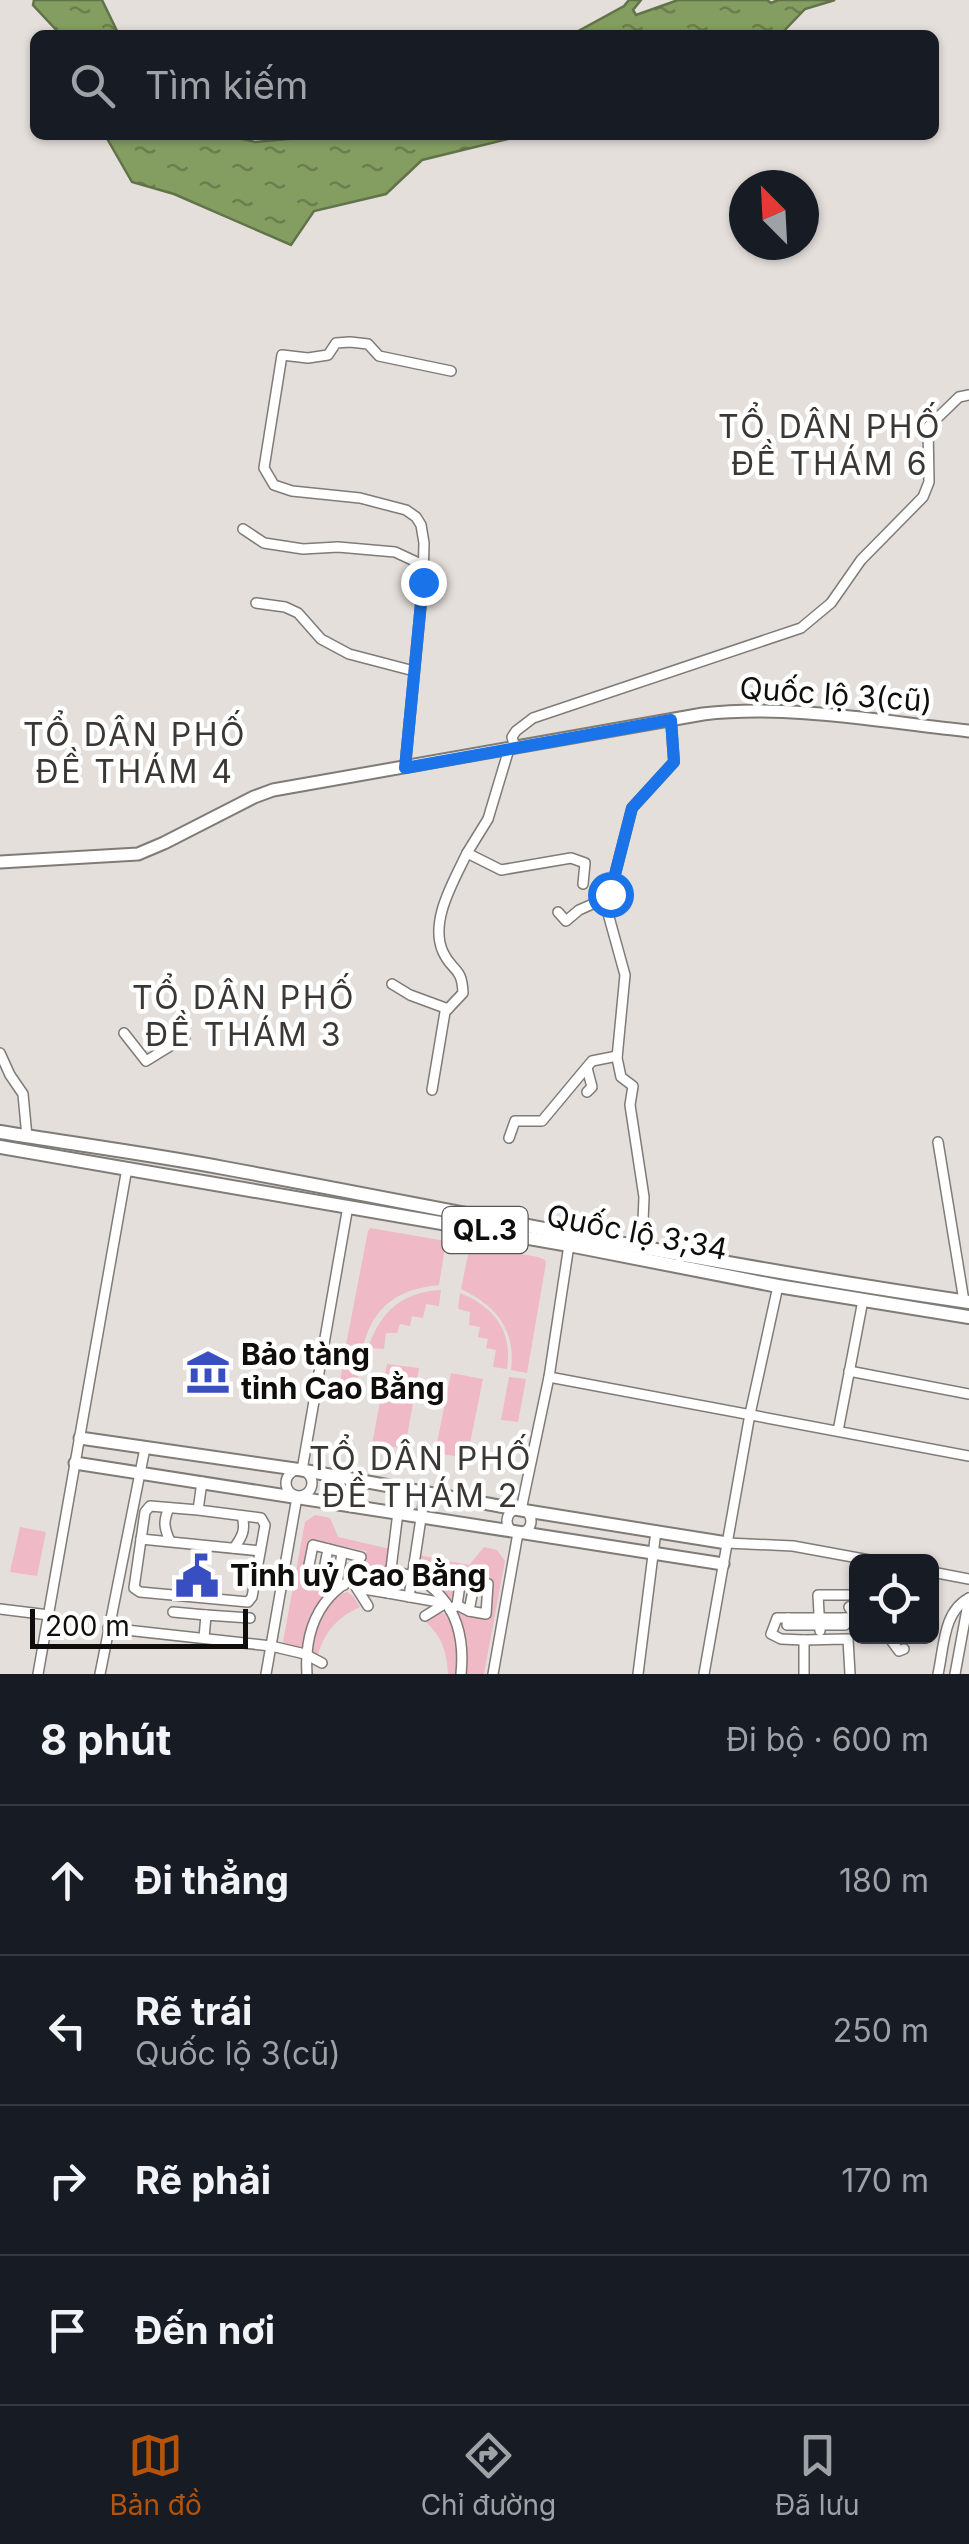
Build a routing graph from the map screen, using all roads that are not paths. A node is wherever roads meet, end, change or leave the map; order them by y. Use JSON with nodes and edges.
{"nodes":[{"id":1,"x":451,"y":371,"type":"dead end"},
{"id":2,"x":969,"y":395,"type":"edge"},
{"id":3,"x":244,"y":530,"type":"dead end"},
{"id":4,"x":424,"y":565,"type":"junction"},
{"id":5,"x":256,"y":603,"type":"dead end"},
{"id":6,"x":414,"y":671,"type":"junction"},
{"id":7,"x":671,"y":720,"type":"junction"},
{"id":8,"x":969,"y":731,"type":"edge"},
{"id":9,"x":512,"y":749,"type":"junction"},
{"id":10,"x":405,"y":768,"type":"junction"},
{"id":11,"x":466,"y":853,"type":"junction"},
{"id":12,"x":0,"y":862,"type":"edge"},
{"id":13,"x":583,"y":884,"type":"dead end"},
{"id":14,"x":604,"y":898,"type":"junction"},
{"id":15,"x":558,"y":912,"type":"dead end"},
{"id":16,"x":392,"y":984,"type":"dead end"},
{"id":17,"x":448,"y":1009,"type":"junction"},
{"id":18,"x":124,"y":1032,"type":"dead end"},
{"id":19,"x":186,"y":1037,"type":"dead end"},
{"id":20,"x":0,"y":1053,"type":"edge"},
{"id":21,"x":618,"y":1056,"type":"junction"},
{"id":22,"x":587,"y":1068,"type":"junction"},
{"id":23,"x":432,"y":1090,"type":"dead end"},
{"id":24,"x":587,"y":1092,"type":"dead end"},
{"id":25,"x":0,"y":1132,"type":"edge"},
{"id":26,"x":27,"y":1137,"type":"junction"},
{"id":27,"x":509,"y":1138,"type":"dead end"},
{"id":28,"x":938,"y":1142,"type":"dead end"},
{"id":29,"x":0,"y":1147,"type":"edge"},
{"id":30,"x":218,"y":1167,"type":"junction"},
{"id":31,"x":128,"y":1168,"type":"junction"},
{"id":32,"x":216,"y":1183,"type":"junction"},
{"id":33,"x":349,"y":1200,"type":"junction"},
{"id":34,"x":570,"y":1239,"type":"junction"},
{"id":35,"x":642,"y":1246,"type":"junction"},
{"id":36,"x":795,"y":1274,"type":"junction"},
{"id":37,"x":778,"y":1286,"type":"junction"},
{"id":38,"x":864,"y":1300,"type":"junction"},
{"id":39,"x":966,"y":1309,"type":"edge"},
{"id":40,"x":849,"y":1372,"type":"junction"},
{"id":41,"x":548,"y":1377,"type":"junction"},
{"id":42,"x":969,"y":1394,"type":"edge"},
{"id":43,"x":750,"y":1414,"type":"junction"},
{"id":44,"x":838,"y":1432,"type":"junction"},
{"id":45,"x":80,"y":1438,"type":"junction"},
{"id":46,"x":145,"y":1448,"type":"junction"},
{"id":47,"x":969,"y":1456,"type":"edge"},
{"id":48,"x":76,"y":1462,"type":"junction"},
{"id":49,"x":302,"y":1470,"type":"junction"},
{"id":50,"x":140,"y":1472,"type":"junction"},
{"id":51,"x":202,"y":1482,"type":"junction"},
{"id":52,"x":402,"y":1488,"type":"junction"},
{"id":53,"x":425,"y":1492,"type":"junction"},
{"id":54,"x":297,"y":1497,"type":"junction"},
{"id":55,"x":170,"y":1508,"type":"junction"},
{"id":56,"x":198,"y":1510,"type":"junction"},
{"id":57,"x":521,"y":1510,"type":"junction"},
{"id":58,"x":397,"y":1513,"type":"junction"},
{"id":59,"x":242,"y":1516,"type":"junction"},
{"id":60,"x":421,"y":1517,"type":"junction"},
{"id":61,"x":656,"y":1531,"type":"junction"},
{"id":62,"x":518,"y":1533,"type":"junction"},
{"id":63,"x":141,"y":1538,"type":"junction"},
{"id":64,"x":170,"y":1542,"type":"junction"},
{"id":65,"x":728,"y":1542,"type":"junction"},
{"id":66,"x":234,"y":1548,"type":"junction"},
{"id":67,"x":328,"y":1549,"type":"junction"},
{"id":68,"x":260,"y":1551,"type":"junction"},
{"id":69,"x":342,"y":1553,"type":"junction"},
{"id":70,"x":653,"y":1554,"type":"junction"},
{"id":71,"x":361,"y":1556,"type":"dead end"},
{"id":72,"x":849,"y":1557,"type":"edge"},
{"id":73,"x":723,"y":1564,"type":"junction"},
{"id":74,"x":257,"y":1570,"type":"junction"},
{"id":75,"x":391,"y":1570,"type":"junction"},
{"id":76,"x":939,"y":1573,"type":"edge"},
{"id":77,"x":412,"y":1574,"type":"junction"},
{"id":78,"x":284,"y":1575,"type":"junction"},
{"id":79,"x":442,"y":1575,"type":"dead end"},
{"id":80,"x":461,"y":1578,"type":"junction"},
{"id":81,"x":969,"y":1579,"type":"edge"},
{"id":82,"x":322,"y":1580,"type":"junction"},
{"id":83,"x":474,"y":1580,"type":"junction"},
{"id":84,"x":347,"y":1584,"type":"junction"},
{"id":85,"x":388,"y":1593,"type":"junction"},
{"id":86,"x":849,"y":1594,"type":"edge"},
{"id":87,"x":409,"y":1597,"type":"junction"},
{"id":88,"x":969,"y":1598,"type":"edge"},
{"id":89,"x":368,"y":1606,"type":"dead end"},
{"id":90,"x":451,"y":1606,"type":"junction"},
{"id":91,"x":0,"y":1609,"type":"edge"},
{"id":92,"x":469,"y":1611,"type":"junction"},
{"id":93,"x":173,"y":1612,"type":"dead end"},
{"id":94,"x":49,"y":1615,"type":"junction"},
{"id":95,"x":206,"y":1615,"type":"junction"},
{"id":96,"x":425,"y":1616,"type":"dead end"},
{"id":97,"x":250,"y":1618,"type":"dead end"},
{"id":98,"x":849,"y":1622,"type":"edge"},
{"id":99,"x":819,"y":1624,"type":"junction"},
{"id":100,"x":108,"y":1628,"type":"junction"},
{"id":101,"x":204,"y":1638,"type":"junction"},
{"id":102,"x":804,"y":1640,"type":"junction"},
{"id":103,"x":894,"y":1644,"type":"edge"},
{"id":104,"x":965,"y":1644,"type":"edge"},
{"id":105,"x":271,"y":1646,"type":"junction"},
{"id":106,"x":904,"y":1649,"type":"dead end"},
{"id":107,"x":306,"y":1654,"type":"junction"},
{"id":108,"x":322,"y":1663,"type":"dead end"},
{"id":109,"x":38,"y":1674,"type":"edge"},
{"id":110,"x":100,"y":1674,"type":"edge"},
{"id":111,"x":266,"y":1674,"type":"edge"},
{"id":112,"x":307,"y":1674,"type":"edge"},
{"id":113,"x":461,"y":1674,"type":"edge"},
{"id":114,"x":493,"y":1674,"type":"edge"},
{"id":115,"x":638,"y":1674,"type":"edge"},
{"id":116,"x":704,"y":1674,"type":"edge"},
{"id":117,"x":804,"y":1674,"type":"edge"},
{"id":118,"x":850,"y":1674,"type":"edge"},
{"id":119,"x":938,"y":1674,"type":"edge"},
{"id":120,"x":956,"y":1674,"type":"edge"}],
"edges":[{"from":1,"to":4,"type":"street"},
{"from":2,"to":9,"type":"street"},
{"from":3,"to":4,"type":"street"},
{"from":4,"to":6,"type":"street"},
{"from":5,"to":6,"type":"street"},
{"from":6,"to":10,"type":"street"},
{"from":7,"to":8,"type":"main road","name":"Quốc lộ 3(cũ)"},
{"from":7,"to":9,"type":"main road","name":"Quốc lộ 3(cũ)"},
{"from":7,"to":14,"type":"street"},
{"from":9,"to":10,"type":"main road","name":"Quốc lộ 3(cũ)"},
{"from":9,"to":11,"type":"street"},
{"from":10,"to":12,"type":"main road","name":"Quốc lộ 3(cũ)"},
{"from":11,"to":13,"type":"street"},
{"from":11,"to":17,"type":"street"},
{"from":14,"to":15,"type":"street"},
{"from":14,"to":21,"type":"street"},
{"from":16,"to":17,"type":"street"},
{"from":17,"to":23,"type":"street"},
{"from":18,"to":19,"type":"street"},
{"from":20,"to":26,"type":"street"},
{"from":21,"to":22,"type":"street"},
{"from":21,"to":35,"type":"street"},
{"from":22,"to":24,"type":"street"},
{"from":22,"to":27,"type":"street"},
{"from":25,"to":26,"type":"highway","name":"Quốc lộ 3;34","number":"QL.3"},
{"from":26,"to":30,"type":"highway","name":"Quốc lộ 3;34","number":"QL.3"},
{"from":28,"to":39,"type":"street"},
{"from":29,"to":31,"type":"highway","name":"Quốc lộ 3;34","number":"QL.3"},
{"from":30,"to":32,"type":"highway"},
{"from":30,"to":33,"type":"highway","name":"Quốc lộ 3;34","number":"QL.3"},
{"from":31,"to":32,"type":"highway","name":"Quốc lộ 3;34","number":"QL.3"},
{"from":31,"to":45,"type":"street"},
{"from":32,"to":33,"type":"highway","name":"Quốc lộ 3;34","number":"QL.3"},
{"from":33,"to":34,"type":"highway","name":"Quốc lộ 3;34","number":"QL.3"},
{"from":33,"to":49,"type":"street"},
{"from":34,"to":35,"type":"highway","name":"Quốc lộ 3;34","number":"QL.3"},
{"from":34,"to":37,"type":"highway","name":"Quốc lộ 3;34","number":"QL.3"},
{"from":34,"to":41,"type":"street"},
{"from":35,"to":36,"type":"highway","name":"Quốc lộ 3;34","number":"QL.3"},
{"from":36,"to":37,"type":"highway"},
{"from":36,"to":39,"type":"highway","name":"Quốc lộ 3;34","number":"QL.3"},
{"from":37,"to":38,"type":"highway","name":"Quốc lộ 3;34","number":"QL.3"},
{"from":37,"to":43,"type":"street"},
{"from":38,"to":39,"type":"highway","name":"Quốc lộ 3;34","number":"QL.3"},
{"from":38,"to":40,"type":"street"},
{"from":40,"to":42,"type":"street"},
{"from":40,"to":44,"type":"street"},
{"from":41,"to":43,"type":"street"},
{"from":41,"to":57,"type":"street"},
{"from":43,"to":44,"type":"street"},
{"from":43,"to":65,"type":"street"},
{"from":44,"to":47,"type":"street"},
{"from":45,"to":46,"type":"main road"},
{"from":45,"to":48,"type":"street"},
{"from":46,"to":49,"type":"main road"},
{"from":46,"to":50,"type":"street"},
{"from":48,"to":50,"type":"main road"},
{"from":48,"to":94,"type":"street"},
{"from":49,"to":52,"type":"main road"},
{"from":49,"to":54,"type":"street"},
{"from":49,"to":54,"type":"street"},
{"from":50,"to":51,"type":"main road"},
{"from":50,"to":100,"type":"street"},
{"from":51,"to":54,"type":"main road"},
{"from":51,"to":56,"type":"street"},
{"from":52,"to":53,"type":"main road"},
{"from":52,"to":58,"type":"street"},
{"from":53,"to":57,"type":"main road"},
{"from":53,"to":60,"type":"street"},
{"from":54,"to":58,"type":"main road"},
{"from":54,"to":78,"type":"street"},
{"from":55,"to":56,"type":"street"},
{"from":55,"to":63,"type":"street"},
{"from":55,"to":64,"type":"street"},
{"from":56,"to":59,"type":"street"},
{"from":57,"to":61,"type":"main road"},
{"from":57,"to":62,"type":"street"},
{"from":57,"to":62,"type":"street"},
{"from":58,"to":60,"type":"main road"},
{"from":58,"to":75,"type":"street"},
{"from":59,"to":66,"type":"street"},
{"from":59,"to":68,"type":"street"},
{"from":60,"to":62,"type":"main road"},
{"from":60,"to":77,"type":"street"},
{"from":61,"to":65,"type":"main road"},
{"from":61,"to":70,"type":"street"},
{"from":62,"to":70,"type":"main road"},
{"from":62,"to":114,"type":"street"},
{"from":63,"to":64,"type":"street"},
{"from":63,"to":74,"type":"street"},
{"from":64,"to":66,"type":"street"},
{"from":65,"to":72,"type":"street"},
{"from":65,"to":73,"type":"street"},
{"from":66,"to":68,"type":"street"},
{"from":67,"to":69,"type":"street"},
{"from":67,"to":82,"type":"street"},
{"from":67,"to":82,"type":"street"},
{"from":68,"to":74,"type":"street"},
{"from":69,"to":71,"type":"street"},
{"from":69,"to":84,"type":"street"},
{"from":70,"to":73,"type":"main road"},
{"from":70,"to":115,"type":"street"},
{"from":73,"to":116,"type":"street"},
{"from":74,"to":78,"type":"street"},
{"from":75,"to":77,"type":"street"},
{"from":75,"to":84,"type":"street"},
{"from":75,"to":85,"type":"street"},
{"from":76,"to":81,"type":"street"},
{"from":77,"to":87,"type":"street"},
{"from":77,"to":90,"type":"street"},
{"from":78,"to":105,"type":"street"},
{"from":79,"to":80,"type":"street"},
{"from":80,"to":83,"type":"street"},
{"from":80,"to":90,"type":"street"},
{"from":82,"to":84,"type":"street"},
{"from":83,"to":92,"type":"street"},
{"from":83,"to":92,"type":"street"},
{"from":84,"to":85,"type":"street"},
{"from":84,"to":89,"type":"street"},
{"from":84,"to":107,"type":"street"},
{"from":85,"to":87,"type":"street"},
{"from":86,"to":99,"type":"street"},
{"from":87,"to":90,"type":"street"},
{"from":88,"to":104,"type":"street"},
{"from":88,"to":119,"type":"street"},
{"from":90,"to":92,"type":"street"},
{"from":90,"to":96,"type":"street"},
{"from":90,"to":113,"type":"street"},
{"from":91,"to":94,"type":"street"},
{"from":93,"to":95,"type":"street"},
{"from":94,"to":109,"type":"street"},
{"from":95,"to":97,"type":"street"},
{"from":95,"to":101,"type":"street"},
{"from":98,"to":99,"type":"street"},
{"from":99,"to":102,"type":"street"},
{"from":100,"to":101,"type":"street"},
{"from":100,"to":110,"type":"street"},
{"from":101,"to":105,"type":"street"},
{"from":102,"to":117,"type":"street"},
{"from":102,"to":118,"type":"street"},
{"from":103,"to":106,"type":"street"},
{"from":104,"to":120,"type":"street"},
{"from":105,"to":107,"type":"street"},
{"from":105,"to":111,"type":"street"},
{"from":107,"to":108,"type":"street"},
{"from":107,"to":112,"type":"street"}]}
